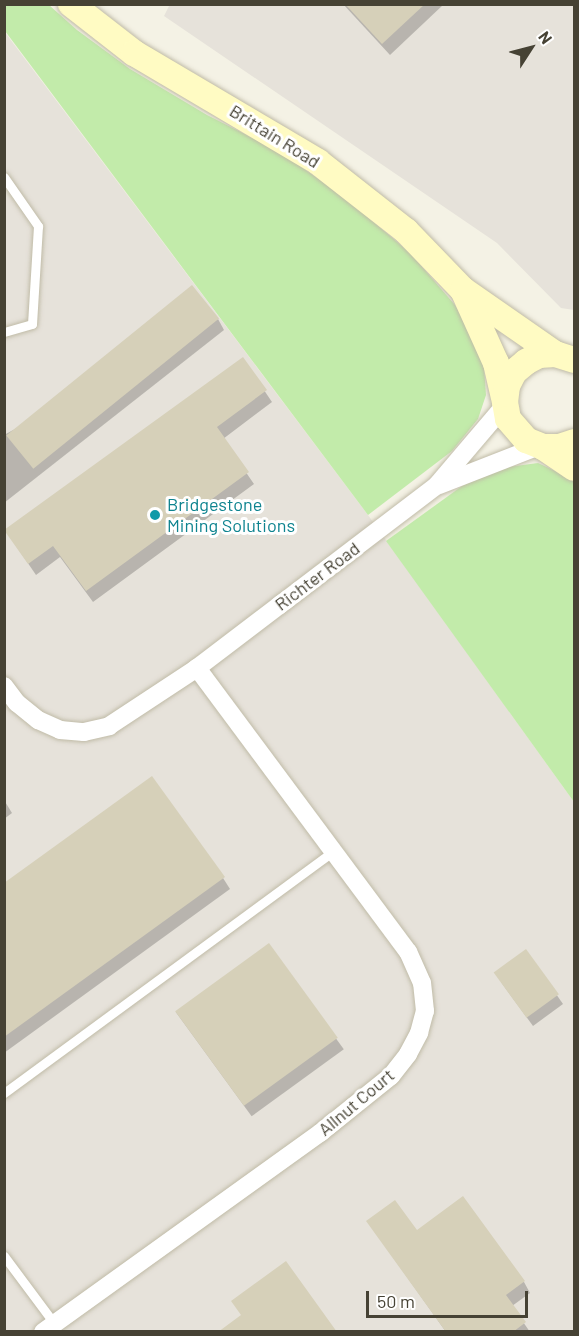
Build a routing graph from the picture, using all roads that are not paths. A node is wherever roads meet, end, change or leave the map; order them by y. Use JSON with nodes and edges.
{"nodes":[{"id":1,"x":86,"y":9,"type":"edge"},
{"id":2,"x":4,"y":177,"type":"edge"},
{"id":3,"x":463,"y":290,"type":"junction"},
{"id":4,"x":4,"y":332,"type":"edge"},
{"id":5,"x":566,"y":354,"type":"edge"},
{"id":6,"x":505,"y":403,"type":"junction"},
{"id":7,"x":574,"y":442,"type":"edge"},
{"id":8,"x":541,"y":446,"type":"junction"},
{"id":9,"x":574,"y":468,"type":"edge"},
{"id":10,"x":437,"y":485,"type":"junction"},
{"id":11,"x":197,"y":668,"type":"junction"},
{"id":12,"x":4,"y":686,"type":"edge"},
{"id":13,"x":333,"y":851,"type":"junction"},
{"id":14,"x":4,"y":1093,"type":"edge"},
{"id":15,"x":4,"y":1256,"type":"edge"},
{"id":16,"x":48,"y":1327,"type":"edge"}],
"edges":[{"from":1,"to":3,"type":"main road","name":"Brittain Road"},
{"from":2,"to":4,"type":"lane"},
{"from":3,"to":5,"type":"main road","name":"Brittain Road"},
{"from":3,"to":6,"type":"main road","name":"Brittain Road"},
{"from":5,"to":6,"type":"main road"},
{"from":6,"to":8,"type":"main road","name":"Brittain Road"},
{"from":6,"to":10,"type":"street","name":"Richter Road"},
{"from":7,"to":8,"type":"main road"},
{"from":8,"to":9,"type":"main road"},
{"from":8,"to":10,"type":"street","name":"Richter Road"},
{"from":10,"to":11,"type":"street","name":"Richter Road"},
{"from":11,"to":12,"type":"street","name":"Richter Road"},
{"from":11,"to":13,"type":"street","name":"Allnut Court"},
{"from":13,"to":14,"type":"lane"},
{"from":13,"to":16,"type":"street","name":"Allnut Court"},
{"from":15,"to":16,"type":"lane"}]}
